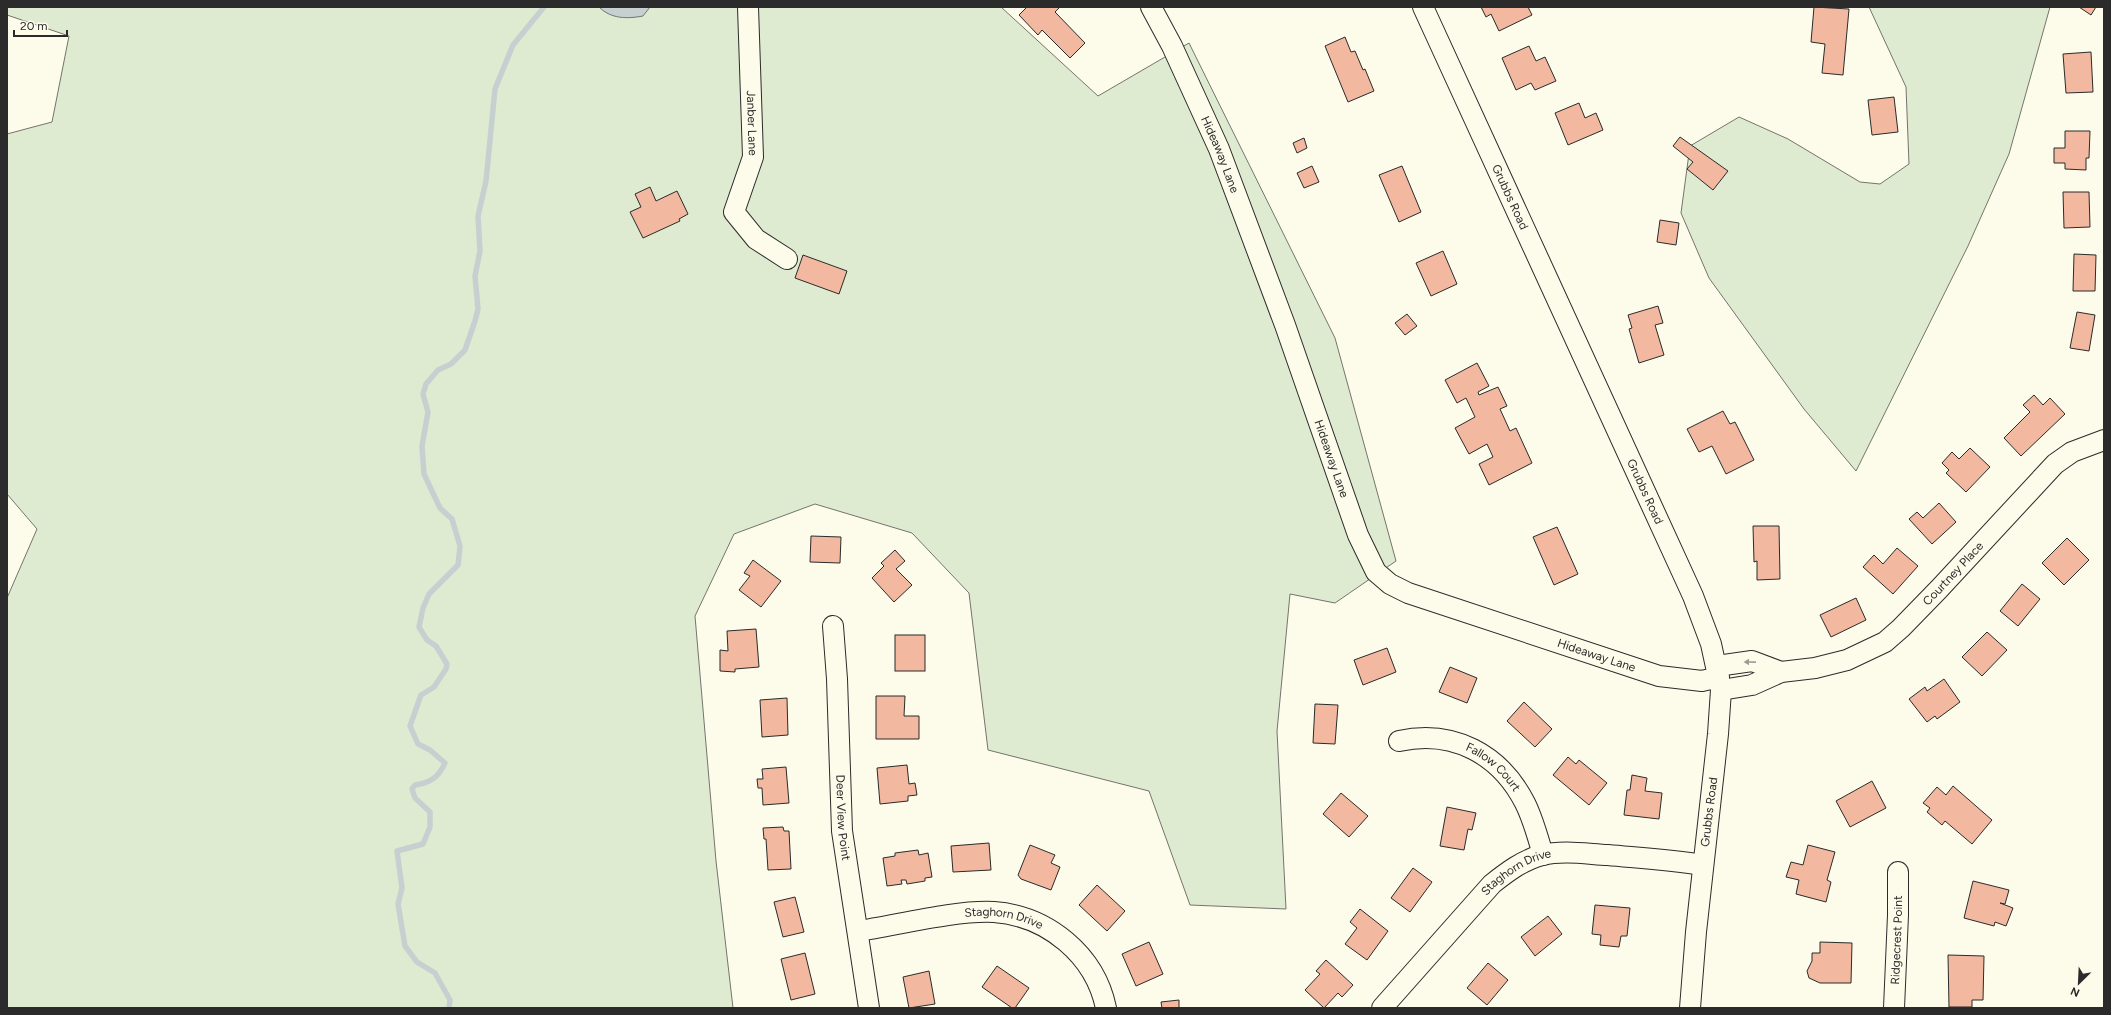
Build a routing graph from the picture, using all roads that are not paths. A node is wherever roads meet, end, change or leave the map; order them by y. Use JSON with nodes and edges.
{"nodes":[{"id":1,"x":748,"y":7,"type":"edge"},
{"id":2,"x":1151,"y":7,"type":"edge"},
{"id":3,"x":1423,"y":7,"type":"edge"},
{"id":4,"x":786,"y":259,"type":"dead end"},
{"id":5,"x":2104,"y":440,"type":"edge"},
{"id":6,"x":834,"y":626,"type":"dead end"},
{"id":7,"x":1719,"y":678,"type":"junction"},
{"id":8,"x":1399,"y":741,"type":"dead end"},
{"id":9,"x":1543,"y":855,"type":"junction"},
{"id":10,"x":1703,"y":865,"type":"junction"},
{"id":11,"x":1898,"y":872,"type":"dead end"},
{"id":12,"x":858,"y":931,"type":"junction"},
{"id":13,"x":869,"y":1008,"type":"edge"},
{"id":14,"x":1106,"y":1008,"type":"edge"},
{"id":15,"x":1382,"y":1008,"type":"edge"},
{"id":16,"x":1690,"y":1008,"type":"edge"},
{"id":17,"x":1894,"y":1008,"type":"edge"}],
"edges":[{"from":1,"to":4,"type":"street","name":"Janber Lane"},
{"from":2,"to":7,"type":"street","name":"Hideaway Lane"},
{"from":3,"to":7,"type":"street","name":"Grubbs Road"},
{"from":5,"to":7,"type":"street","name":"Courtney Place"},
{"from":6,"to":12,"type":"street","name":"Deer View Point"},
{"from":7,"to":10,"type":"street","name":"Grubbs Road"},
{"from":8,"to":9,"type":"street","name":"Fallow Court"},
{"from":9,"to":10,"type":"street","name":"Staghorn Drive"},
{"from":9,"to":15,"type":"street","name":"Staghorn Drive"},
{"from":10,"to":16,"type":"street","name":"Grubbs Road"},
{"from":11,"to":17,"type":"street","name":"Ridgecrest Point"},
{"from":12,"to":13,"type":"street","name":"Deer View Point"},
{"from":12,"to":14,"type":"street","name":"Staghorn Drive"}]}
